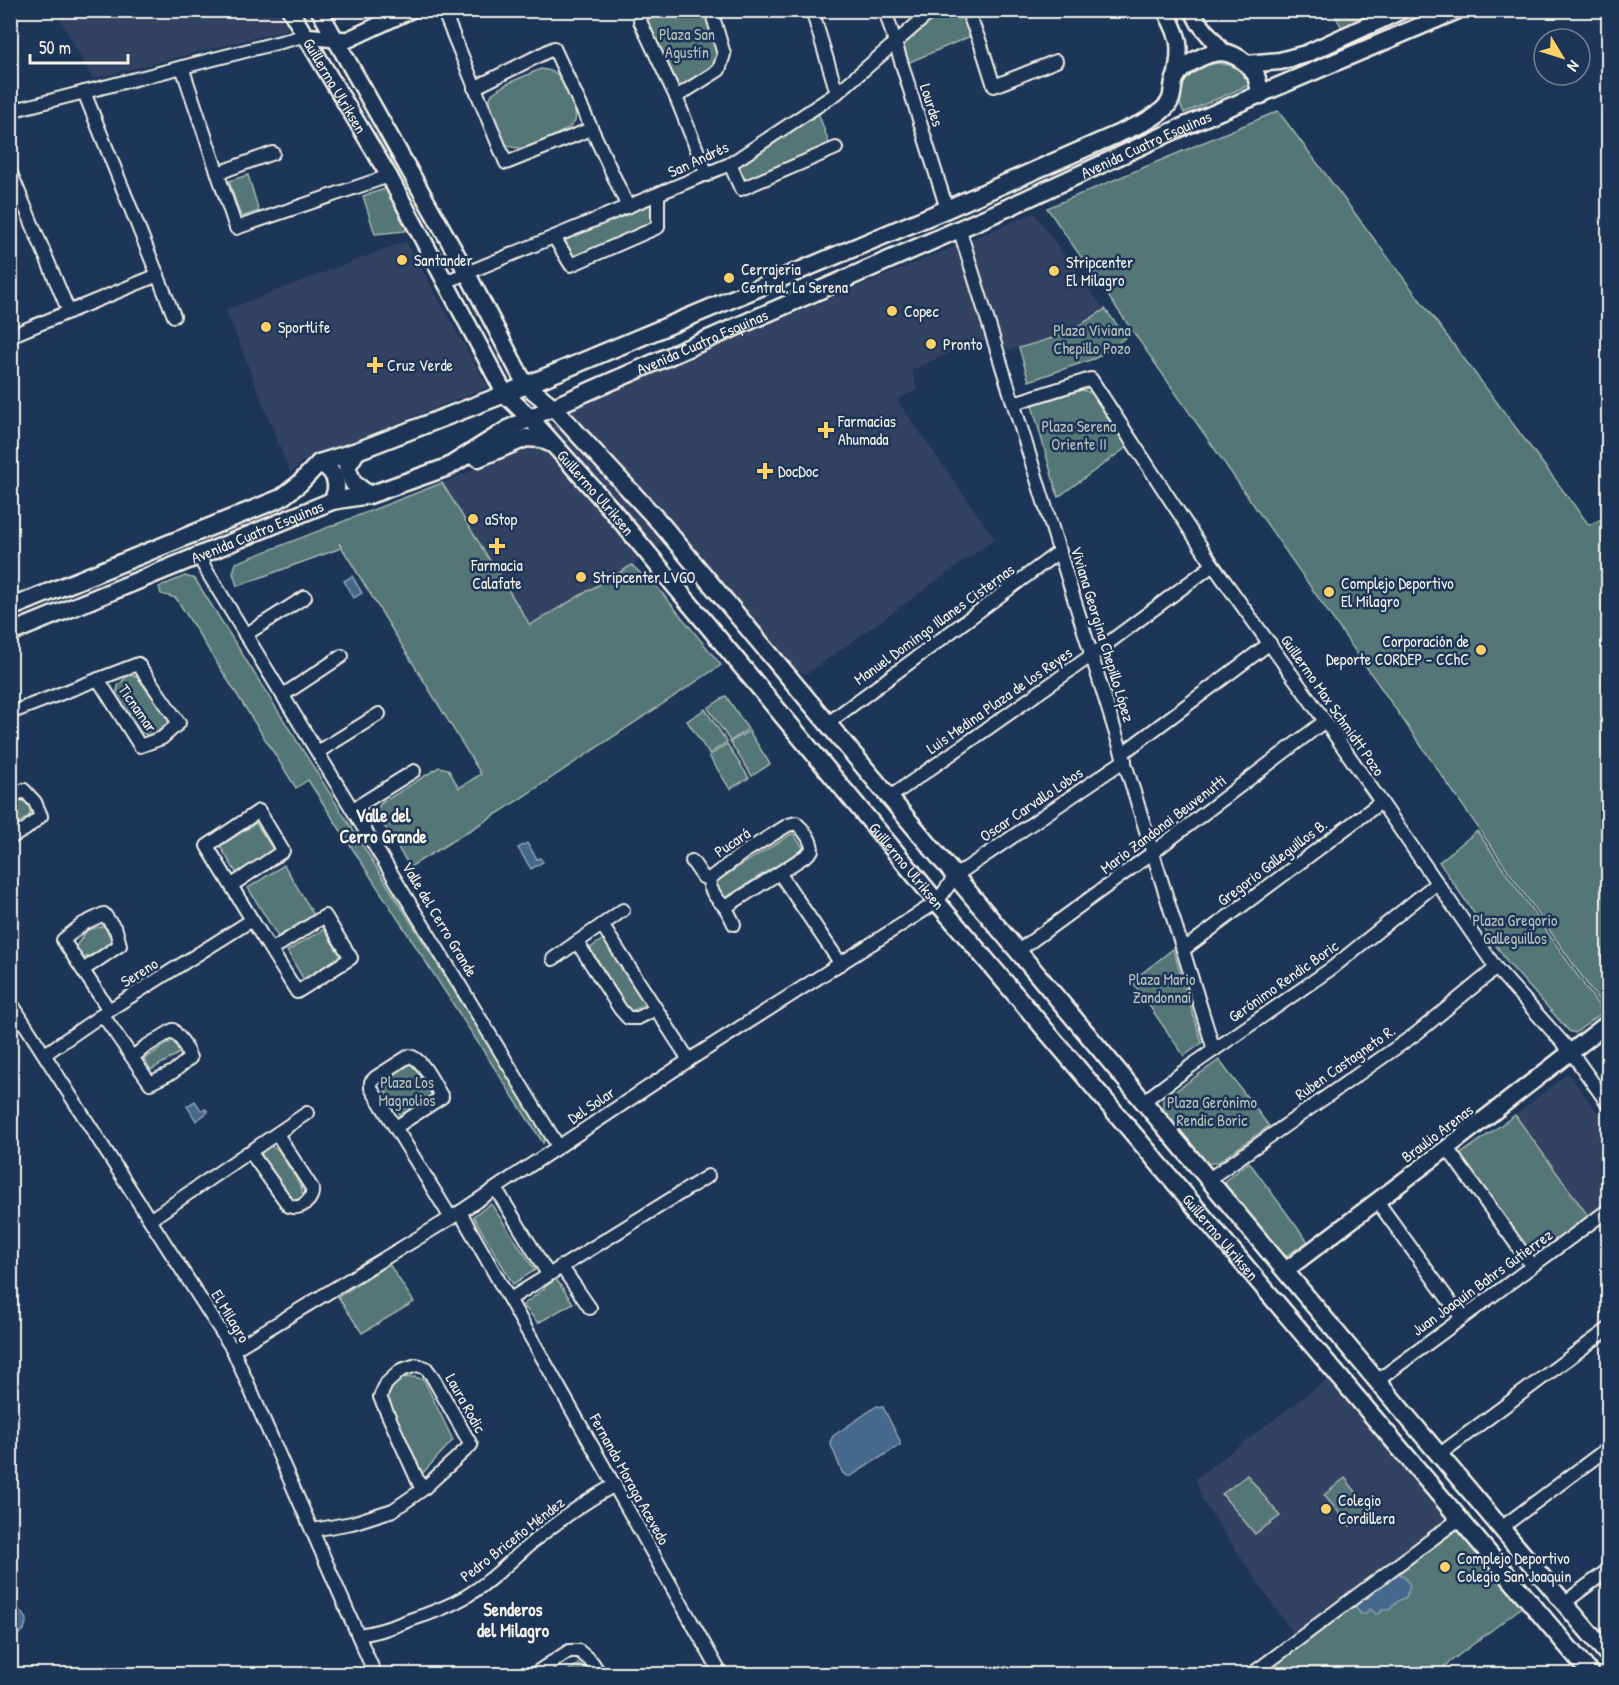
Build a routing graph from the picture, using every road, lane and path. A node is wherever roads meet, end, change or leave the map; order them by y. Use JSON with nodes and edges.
{"nodes":[{"id":1,"x":290,"y":10,"type":"edge"},
{"id":2,"x":319,"y":10,"type":"edge"},
{"id":3,"x":411,"y":10,"type":"edge"},
{"id":4,"x":442,"y":10,"type":"edge"},
{"id":5,"x":643,"y":10,"type":"edge"},
{"id":6,"x":711,"y":10,"type":"edge"},
{"id":7,"x":812,"y":10,"type":"edge"},
{"id":8,"x":885,"y":10,"type":"edge"},
{"id":9,"x":933,"y":10,"type":"edge"},
{"id":10,"x":967,"y":10,"type":"edge"},
{"id":11,"x":1165,"y":10,"type":"edge"},
{"id":12,"x":1192,"y":10,"type":"edge"},
{"id":13,"x":1402,"y":10,"type":"edge"},
{"id":14,"x":1458,"y":10,"type":"edge"},
{"id":15,"x":304,"y":36,"type":"junction"},
{"id":16,"x":336,"y":40,"type":"junction"},
{"id":17,"x":894,"y":45,"type":"junction"},
{"id":18,"x":1223,"y":52,"type":"junction"},
{"id":19,"x":1056,"y":61,"type":"dead end"},
{"id":20,"x":1247,"y":64,"type":"junction"},
{"id":21,"x":182,"y":67,"type":"junction"},
{"id":22,"x":1176,"y":76,"type":"junction"},
{"id":23,"x":474,"y":88,"type":"junction"},
{"id":24,"x":84,"y":92,"type":"junction"},
{"id":25,"x":837,"y":93,"type":"junction"},
{"id":26,"x":1261,"y":94,"type":"junction"},
{"id":27,"x":676,"y":98,"type":"junction"},
{"id":28,"x":1170,"y":101,"type":"junction"},
{"id":29,"x":10,"y":111,"type":"edge"},
{"id":30,"x":1180,"y":128,"type":"junction"},
{"id":31,"x":591,"y":129,"type":"junction"},
{"id":32,"x":836,"y":148,"type":"dead end"},
{"id":33,"x":273,"y":153,"type":"dead end"},
{"id":34,"x":730,"y":164,"type":"junction"},
{"id":35,"x":10,"y":171,"type":"edge"},
{"id":36,"x":218,"y":173,"type":"junction"},
{"id":37,"x":706,"y":175,"type":"junction"},
{"id":38,"x":388,"y":176,"type":"junction"},
{"id":39,"x":658,"y":195,"type":"junction"},
{"id":40,"x":628,"y":207,"type":"junction"},
{"id":41,"x":947,"y":209,"type":"junction"},
{"id":42,"x":959,"y":228,"type":"junction"},
{"id":43,"x":554,"y":237,"type":"junction"},
{"id":44,"x":468,"y":273,"type":"junction"},
{"id":45,"x":158,"y":275,"type":"junction"},
{"id":46,"x":445,"y":282,"type":"junction"},
{"id":47,"x":69,"y":312,"type":"junction"},
{"id":48,"x":174,"y":316,"type":"dead end"},
{"id":49,"x":10,"y":336,"type":"edge"},
{"id":50,"x":525,"y":384,"type":"junction"},
{"id":51,"x":505,"y":394,"type":"junction"},
{"id":52,"x":1014,"y":403,"type":"junction"},
{"id":53,"x":553,"y":407,"type":"junction"},
{"id":54,"x":530,"y":418,"type":"junction"},
{"id":55,"x":553,"y":444,"type":"junction"},
{"id":56,"x":357,"y":451,"type":"junction"},
{"id":57,"x":319,"y":463,"type":"junction"},
{"id":58,"x":448,"y":467,"type":"junction"},
{"id":59,"x":369,"y":495,"type":"junction"},
{"id":60,"x":332,"y":501,"type":"junction"},
{"id":61,"x":1060,"y":551,"type":"junction"},
{"id":62,"x":200,"y":555,"type":"junction"},
{"id":63,"x":1214,"y":566,"type":"junction"},
{"id":64,"x":305,"y":597,"type":"dead end"},
{"id":65,"x":731,"y":607,"type":"junction"},
{"id":66,"x":10,"y":608,"type":"edge"},
{"id":67,"x":708,"y":626,"type":"junction"},
{"id":68,"x":10,"y":633,"type":"edge"},
{"id":69,"x":246,"y":634,"type":"junction"},
{"id":70,"x":1270,"y":643,"type":"junction"},
{"id":71,"x":1092,"y":655,"type":"junction"},
{"id":72,"x":342,"y":656,"type":"dead end"},
{"id":73,"x":98,"y":679,"type":"junction"},
{"id":74,"x":283,"y":695,"type":"junction"},
{"id":75,"x":10,"y":713,"type":"edge"},
{"id":76,"x":379,"y":714,"type":"dead end"},
{"id":77,"x":1325,"y":721,"type":"junction"},
{"id":78,"x":828,"y":723,"type":"junction"},
{"id":79,"x":318,"y":752,"type":"junction"},
{"id":80,"x":1124,"y":757,"type":"junction"},
{"id":81,"x":414,"y":771,"type":"dead end"},
{"id":82,"x":890,"y":797,"type":"junction"},
{"id":83,"x":10,"y":798,"type":"edge"},
{"id":84,"x":1381,"y":802,"type":"junction"},
{"id":85,"x":353,"y":809,"type":"junction"},
{"id":86,"x":10,"y":838,"type":"edge"},
{"id":87,"x":1152,"y":853,"type":"junction"},
{"id":88,"x":692,"y":861,"type":"dead end"},
{"id":89,"x":780,"y":874,"type":"junction"},
{"id":90,"x":955,"y":876,"type":"junction"},
{"id":91,"x":709,"y":879,"type":"junction"},
{"id":92,"x":1437,"y":883,"type":"junction"},
{"id":93,"x":232,"y":885,"type":"junction"},
{"id":94,"x":937,"y":902,"type":"junction"},
{"id":95,"x":724,"y":906,"type":"junction"},
{"id":96,"x":623,"y":910,"type":"dead end"},
{"id":97,"x":252,"y":920,"type":"junction"},
{"id":98,"x":734,"y":924,"type":"dead end"},
{"id":99,"x":602,"y":925,"type":"junction"},
{"id":100,"x":577,"y":942,"type":"junction"},
{"id":101,"x":272,"y":950,"type":"junction"},
{"id":102,"x":1183,"y":950,"type":"junction"},
{"id":103,"x":1018,"y":951,"type":"junction"},
{"id":104,"x":553,"y":959,"type":"dead end"},
{"id":105,"x":841,"y":964,"type":"junction"},
{"id":106,"x":1496,"y":968,"type":"junction"},
{"id":107,"x":83,"y":970,"type":"junction"},
{"id":108,"x":10,"y":1001,"type":"edge"},
{"id":109,"x":656,"y":1009,"type":"junction"},
{"id":110,"x":106,"y":1012,"type":"junction"},
{"id":111,"x":1608,"y":1023,"type":"edge"},
{"id":112,"x":1214,"y":1050,"type":"junction"},
{"id":113,"x":1571,"y":1052,"type":"junction"},
{"id":114,"x":45,"y":1054,"type":"junction"},
{"id":115,"x":133,"y":1057,"type":"junction"},
{"id":116,"x":689,"y":1060,"type":"junction"},
{"id":117,"x":1144,"y":1101,"type":"junction"},
{"id":118,"x":1608,"y":1104,"type":"edge"},
{"id":119,"x":307,"y":1113,"type":"dead end"},
{"id":120,"x":396,"y":1127,"type":"junction"},
{"id":121,"x":277,"y":1134,"type":"junction"},
{"id":122,"x":558,"y":1146,"type":"junction"},
{"id":123,"x":1447,"y":1149,"type":"junction"},
{"id":124,"x":251,"y":1153,"type":"junction"},
{"id":125,"x":708,"y":1176,"type":"dead end"},
{"id":126,"x":1209,"y":1179,"type":"junction"},
{"id":127,"x":496,"y":1189,"type":"junction"},
{"id":128,"x":1377,"y":1201,"type":"junction"},
{"id":129,"x":1608,"y":1210,"type":"edge"},
{"id":130,"x":456,"y":1215,"type":"junction"},
{"id":131,"x":151,"y":1219,"type":"junction"},
{"id":132,"x":561,"y":1266,"type":"junction"},
{"id":133,"x":1532,"y":1266,"type":"junction"},
{"id":134,"x":1286,"y":1270,"type":"junction"},
{"id":135,"x":548,"y":1274,"type":"junction"},
{"id":136,"x":510,"y":1299,"type":"junction"},
{"id":137,"x":590,"y":1308,"type":"dead end"},
{"id":138,"x":1461,"y":1317,"type":"junction"},
{"id":139,"x":1608,"y":1329,"type":"edge"},
{"id":140,"x":233,"y":1350,"type":"junction"},
{"id":141,"x":1377,"y":1381,"type":"junction"},
{"id":142,"x":1608,"y":1448,"type":"edge"},
{"id":143,"x":1440,"y":1454,"type":"junction"},
{"id":144,"x":615,"y":1485,"type":"junction"},
{"id":145,"x":422,"y":1490,"type":"junction"},
{"id":146,"x":1459,"y":1519,"type":"junction"},
{"id":147,"x":1501,"y":1528,"type":"junction"},
{"id":148,"x":313,"y":1530,"type":"junction"},
{"id":149,"x":1608,"y":1570,"type":"edge"},
{"id":150,"x":1564,"y":1603,"type":"junction"},
{"id":151,"x":358,"y":1635,"type":"junction"},
{"id":152,"x":1608,"y":1655,"type":"edge"},
{"id":153,"x":375,"y":1674,"type":"edge"},
{"id":154,"x":534,"y":1674,"type":"edge"},
{"id":155,"x":600,"y":1674,"type":"edge"},
{"id":156,"x":721,"y":1674,"type":"edge"},
{"id":157,"x":1252,"y":1674,"type":"edge"},
{"id":158,"x":1591,"y":1674,"type":"edge"}],
"edges":[{"from":1,"to":15,"type":"street","name":"Guillermo Ulriksen"},
{"from":2,"to":16,"type":"street","name":"Guillermo Ulriksen"},
{"from":3,"to":16,"type":"street"},
{"from":4,"to":23,"type":"street"},
{"from":5,"to":27,"type":"street"},
{"from":6,"to":27,"type":"street"},
{"from":7,"to":25,"type":"street"},
{"from":8,"to":17,"type":"street","name":"Lourdes"},
{"from":9,"to":17,"type":"street","name":"San Andrés"},
{"from":10,"to":19,"type":"street"},
{"from":11,"to":22,"type":"street"},
{"from":12,"to":18,"type":"street"},
{"from":13,"to":20,"type":"main road"},
{"from":14,"to":26,"type":"main road","name":"Avenida Cuatro Esquinas"},
{"from":15,"to":16,"type":"street"},
{"from":15,"to":21,"type":"street"},
{"from":15,"to":38,"type":"street","name":"Guillermo Ulriksen"},
{"from":16,"to":44,"type":"street","name":"Guillermo Ulriksen"},
{"from":17,"to":25,"type":"street","name":"San Andrés"},
{"from":17,"to":41,"type":"street","name":"Lourdes"},
{"from":18,"to":20,"type":"main road"},
{"from":18,"to":22,"type":"main road"},
{"from":20,"to":26,"type":"main road"},
{"from":21,"to":24,"type":"street"},
{"from":21,"to":36,"type":"street"},
{"from":22,"to":28,"type":"main road","name":"Avenida Cuatro Esquinas"},
{"from":23,"to":31,"type":"street"},
{"from":23,"to":31,"type":"street"},
{"from":24,"to":29,"type":"street"},
{"from":24,"to":45,"type":"street"},
{"from":25,"to":34,"type":"street","name":"San Andrés"},
{"from":26,"to":30,"type":"main road","name":"Avenida Cuatro Esquinas"},
{"from":27,"to":37,"type":"street"},
{"from":28,"to":30,"type":"main road"},
{"from":28,"to":41,"type":"main road","name":"Avenida Cuatro Esquinas"},
{"from":30,"to":42,"type":"main road","name":"Avenida Cuatro Esquinas"},
{"from":31,"to":40,"type":"street"},
{"from":32,"to":34,"type":"street"},
{"from":33,"to":36,"type":"street"},
{"from":34,"to":37,"type":"street","name":"San Andrés"},
{"from":35,"to":47,"type":"street"},
{"from":36,"to":38,"type":"street"},
{"from":37,"to":39,"type":"street","name":"San Andrés"},
{"from":38,"to":46,"type":"street","name":"Guillermo Ulriksen"},
{"from":39,"to":40,"type":"street","name":"San Andrés"},
{"from":39,"to":43,"type":"street"},
{"from":40,"to":43,"type":"street","name":"San Andrés"},
{"from":41,"to":50,"type":"main road","name":"Avenida Cuatro Esquinas"},
{"from":42,"to":52,"type":"street","name":"Viviana Georgina Chepillo López"},
{"from":42,"to":53,"type":"main road","name":"Avenida Cuatro Esquinas"},
{"from":43,"to":44,"type":"street","name":"San Andrés"},
{"from":44,"to":46,"type":"street","name":"San Andrés"},
{"from":44,"to":50,"type":"street","name":"Guillermo Ulriksen"},
{"from":45,"to":47,"type":"street"},
{"from":45,"to":48,"type":"street"},
{"from":46,"to":51,"type":"street","name":"Guillermo Ulriksen"},
{"from":47,"to":49,"type":"street"},
{"from":50,"to":51,"type":"main road","name":"Avenida Cuatro Esquinas"},
{"from":50,"to":53,"type":"main road","name":"Guillermo Ulriksen"},
{"from":51,"to":54,"type":"main road","name":"Guillermo Ulriksen"},
{"from":51,"to":56,"type":"main road","name":"Avenida Cuatro Esquinas"},
{"from":52,"to":61,"type":"street","name":"Viviana Georgina Chepillo López"},
{"from":52,"to":63,"type":"street","name":"Guillermo Max Schmidtt Pozo"},
{"from":53,"to":54,"type":"main road","name":"Avenida Cuatro Esquinas"},
{"from":53,"to":65,"type":"main road","name":"Guillermo Ulriksen"},
{"from":54,"to":55,"type":"main road","name":"Guillermo Ulriksen"},
{"from":54,"to":58,"type":"main road","name":"Avenida Cuatro Esquinas"},
{"from":55,"to":58,"type":"main road"},
{"from":55,"to":67,"type":"main road","name":"Guillermo Ulriksen"},
{"from":56,"to":57,"type":"main road","name":"Avenida Cuatro Esquinas"},
{"from":56,"to":59,"type":"main road"},
{"from":57,"to":60,"type":"main road"},
{"from":57,"to":66,"type":"main road","name":"Avenida Cuatro Esquinas"},
{"from":58,"to":59,"type":"main road","name":"Avenida Cuatro Esquinas"},
{"from":59,"to":60,"type":"main road","name":"Avenida Cuatro Esquinas"},
{"from":60,"to":62,"type":"main road","name":"Avenida Cuatro Esquinas"},
{"from":61,"to":71,"type":"street","name":"Viviana Georgina Chepillo López"},
{"from":61,"to":78,"type":"street","name":"Manuel Domingo Illanes Cisternas"},
{"from":62,"to":68,"type":"main road","name":"Avenida Cuatro Esquinas"},
{"from":62,"to":69,"type":"street","name":"Valle del Cerro Grande"},
{"from":63,"to":70,"type":"street","name":"Guillermo Max Schmidtt Pozo"},
{"from":63,"to":71,"type":"street","name":"Luis Medina Plaza de los Reyes"},
{"from":64,"to":69,"type":"street"},
{"from":65,"to":67,"type":"main road"},
{"from":65,"to":78,"type":"main road","name":"Guillermo Ulriksen"},
{"from":67,"to":94,"type":"main road","name":"Guillermo Ulriksen"},
{"from":69,"to":74,"type":"street","name":"Valle del Cerro Grande"},
{"from":70,"to":77,"type":"street","name":"Guillermo Max Schmidtt Pozo"},
{"from":70,"to":80,"type":"street","name":"Oscar Carvallo Lobos"},
{"from":71,"to":80,"type":"street","name":"Viviana Georgina Chepillo López"},
{"from":71,"to":82,"type":"street","name":"Luis Medina Plaza de los Reyes"},
{"from":72,"to":74,"type":"street"},
{"from":73,"to":73,"type":"street","name":"Ticnamar"},
{"from":73,"to":75,"type":"street","name":"Ticnamar"},
{"from":74,"to":79,"type":"street","name":"Valle del Cerro Grande"},
{"from":76,"to":79,"type":"street"},
{"from":77,"to":84,"type":"street","name":"Guillermo Max Schmidtt Pozo"},
{"from":77,"to":87,"type":"street","name":"Mario Zandonai Beuvenutti"},
{"from":78,"to":82,"type":"main road","name":"Guillermo Ulriksen"},
{"from":79,"to":85,"type":"street","name":"Valle del Cerro Grande"},
{"from":80,"to":87,"type":"street","name":"Viviana Georgina Chepillo López"},
{"from":80,"to":90,"type":"street","name":"Oscar Carvallo Lobos"},
{"from":81,"to":85,"type":"street"},
{"from":82,"to":90,"type":"main road","name":"Guillermo Ulriksen"},
{"from":83,"to":86,"type":"street"},
{"from":84,"to":92,"type":"street","name":"Guillermo Max Schmidtt Pozo"},
{"from":84,"to":102,"type":"street","name":"Gregorio Galleguillos B."},
{"from":85,"to":122,"type":"street","name":"Valle del Cerro Grande"},
{"from":87,"to":102,"type":"street","name":"Viviana Georgina Chepillo López"},
{"from":87,"to":103,"type":"street","name":"Mario Zandonai Beuvenutti"},
{"from":88,"to":91,"type":"street"},
{"from":89,"to":91,"type":"street","name":"Pucará"},
{"from":89,"to":95,"type":"street","name":"Pucará"},
{"from":89,"to":105,"type":"street"},
{"from":90,"to":94,"type":"street","name":"Del Solar"},
{"from":90,"to":103,"type":"main road","name":"Guillermo Ulriksen"},
{"from":91,"to":95,"type":"street","name":"Pucará"},
{"from":92,"to":106,"type":"street","name":"Guillermo Max Schmidtt Pozo"},
{"from":92,"to":112,"type":"street","name":"Gerónimo Rendic Boric"},
{"from":93,"to":93,"type":"street"},
{"from":93,"to":97,"type":"street"},
{"from":94,"to":105,"type":"street","name":"Del Solar"},
{"from":94,"to":146,"type":"main road","name":"Guillermo Ulriksen"},
{"from":95,"to":98,"type":"street"},
{"from":96,"to":99,"type":"street"},
{"from":97,"to":101,"type":"street"},
{"from":97,"to":110,"type":"street","name":"Sereno"},
{"from":99,"to":100,"type":"street"},
{"from":99,"to":109,"type":"street"},
{"from":100,"to":104,"type":"street"},
{"from":100,"to":109,"type":"street"},
{"from":101,"to":101,"type":"street"},
{"from":102,"to":112,"type":"street","name":"Viviana Georgina Chepillo López"},
{"from":103,"to":117,"type":"main road","name":"Guillermo Ulriksen"},
{"from":105,"to":116,"type":"street","name":"Del Solar"},
{"from":106,"to":113,"type":"street","name":"Guillermo Max Schmidtt Pozo"},
{"from":106,"to":126,"type":"street","name":"Ruben Castagneto R."},
{"from":107,"to":107,"type":"street"},
{"from":107,"to":110,"type":"street"},
{"from":108,"to":114,"type":"street","name":"El Milagro"},
{"from":109,"to":116,"type":"street"},
{"from":110,"to":114,"type":"street","name":"Sereno"},
{"from":110,"to":115,"type":"street"},
{"from":111,"to":113,"type":"street","name":"Braulio Arenas"},
{"from":112,"to":117,"type":"street","name":"Gerónimo Rendic Boric"},
{"from":113,"to":118,"type":"street","name":"Guillermo Max Schmidtt Pozo"},
{"from":113,"to":123,"type":"street","name":"Braulio Arenas"},
{"from":114,"to":131,"type":"street","name":"El Milagro"},
{"from":115,"to":115,"type":"street"},
{"from":116,"to":122,"type":"street","name":"Del Solar"},
{"from":117,"to":126,"type":"main road","name":"Guillermo Ulriksen"},
{"from":119,"to":121,"type":"street"},
{"from":120,"to":120,"type":"street","name":"Fernando Moraga Acevedo"},
{"from":120,"to":130,"type":"street","name":"Fernando Moraga Acevedo"},
{"from":121,"to":124,"type":"street"},
{"from":121,"to":124,"type":"street"},
{"from":122,"to":127,"type":"street","name":"Del Solar"},
{"from":123,"to":128,"type":"street","name":"Braulio Arenas"},
{"from":123,"to":133,"type":"street"},
{"from":124,"to":131,"type":"street"},
{"from":125,"to":132,"type":"street"},
{"from":126,"to":134,"type":"main road","name":"Guillermo Ulriksen"},
{"from":127,"to":130,"type":"street","name":"Del Solar"},
{"from":127,"to":135,"type":"street"},
{"from":128,"to":134,"type":"street","name":"Braulio Arenas"},
{"from":128,"to":138,"type":"street"},
{"from":129,"to":133,"type":"street","name":"Juan Joaquín Bahrs Gutierrez"},
{"from":130,"to":136,"type":"street","name":"Fernando Moraga Acevedo"},
{"from":130,"to":140,"type":"street","name":"Del Solar"},
{"from":131,"to":140,"type":"street","name":"El Milagro"},
{"from":132,"to":135,"type":"street"},
{"from":132,"to":137,"type":"street"},
{"from":133,"to":138,"type":"street","name":"Juan Joaquín Bahrs Gutierrez"},
{"from":134,"to":141,"type":"main road","name":"Guillermo Ulriksen"},
{"from":135,"to":136,"type":"street"},
{"from":136,"to":144,"type":"street","name":"Fernando Moraga Acevedo"},
{"from":138,"to":141,"type":"street","name":"Juan Joaquín Bahrs Gutierrez"},
{"from":139,"to":143,"type":"street"},
{"from":140,"to":148,"type":"street","name":"El Milagro"},
{"from":141,"to":143,"type":"main road","name":"Guillermo Ulriksen"},
{"from":142,"to":147,"type":"street"},
{"from":143,"to":147,"type":"main road","name":"Guillermo Ulriksen"},
{"from":144,"to":151,"type":"street","name":"Pedro Briceño Méndez"},
{"from":144,"to":156,"type":"street","name":"Fernando Moraga Acevedo"},
{"from":145,"to":145,"type":"street","name":"Laura Rodic"},
{"from":145,"to":148,"type":"street","name":"Laura Rodic"},
{"from":146,"to":157,"type":"street"},
{"from":146,"to":158,"type":"main road","name":"Guillermo Ulriksen"},
{"from":147,"to":150,"type":"main road","name":"Guillermo Ulriksen"},
{"from":148,"to":151,"type":"street","name":"El Milagro"},
{"from":149,"to":150,"type":"street"},
{"from":150,"to":152,"type":"main road","name":"Guillermo Ulriksen"},
{"from":151,"to":153,"type":"street","name":"El Milagro"},
{"from":154,"to":155,"type":"street"}]}
